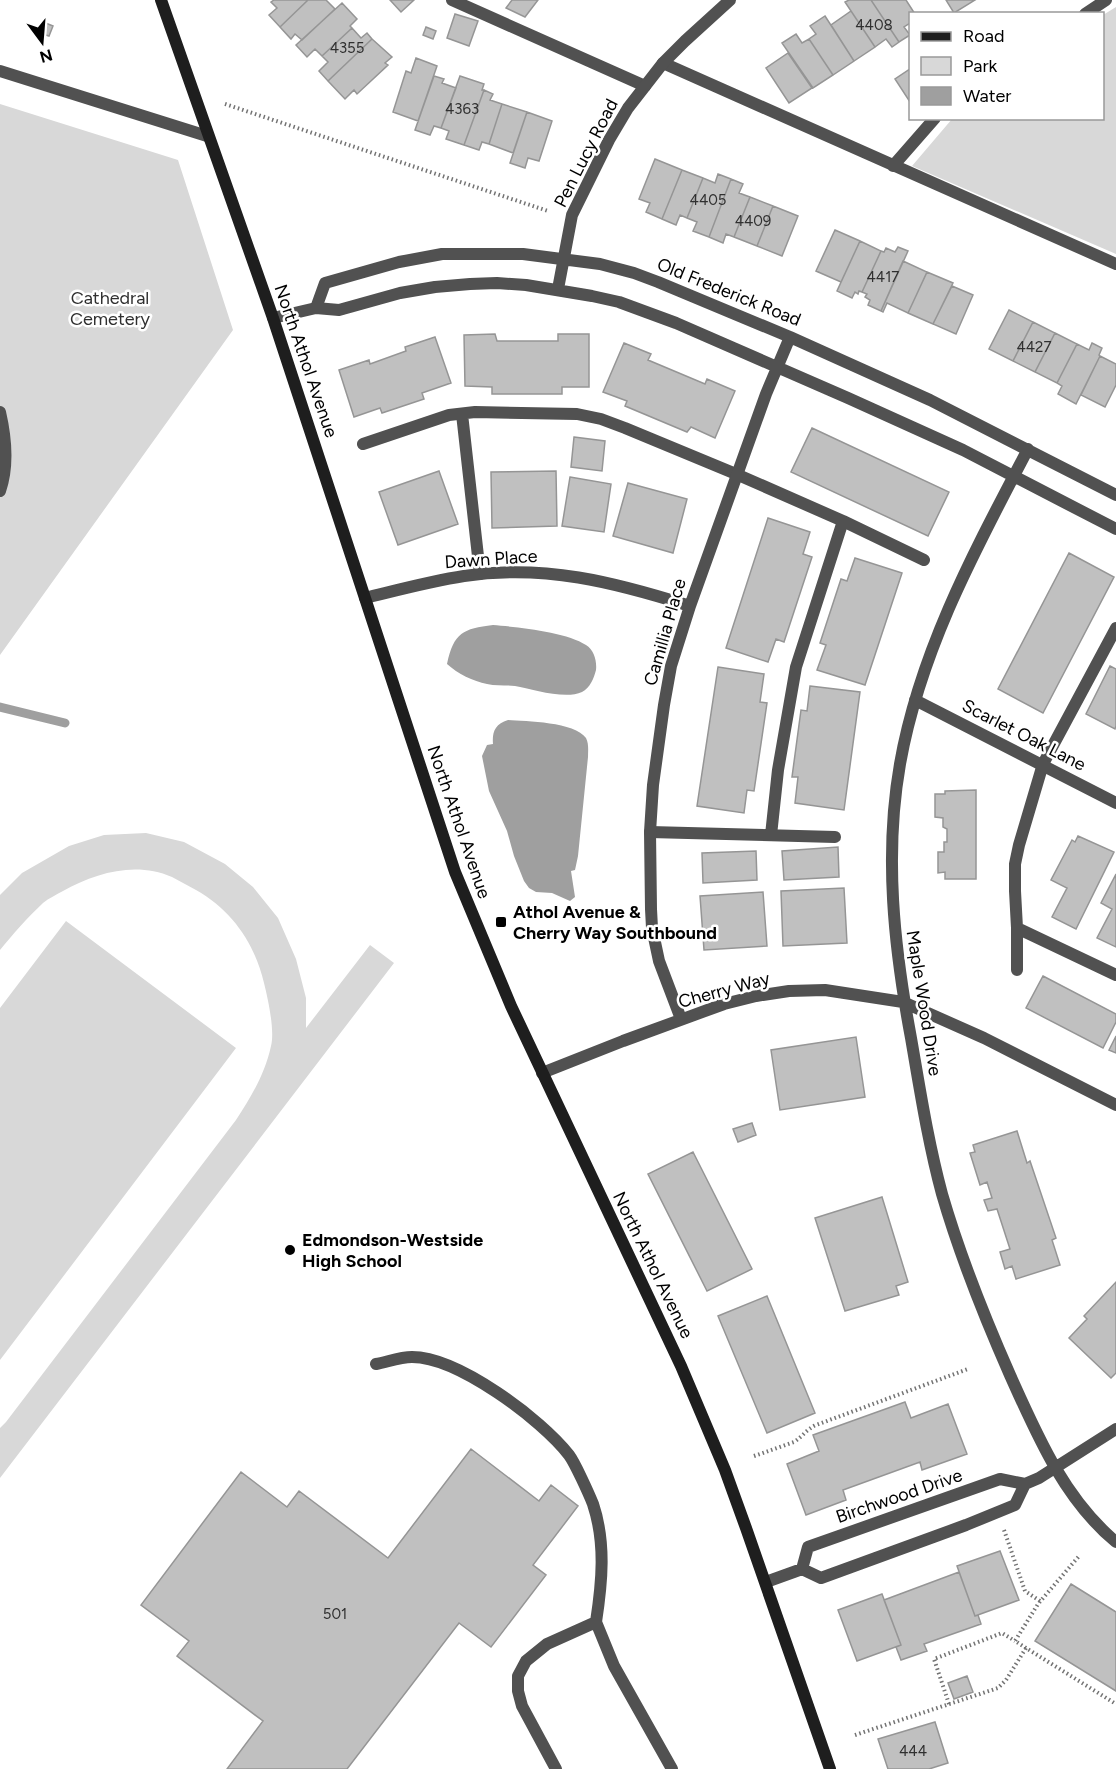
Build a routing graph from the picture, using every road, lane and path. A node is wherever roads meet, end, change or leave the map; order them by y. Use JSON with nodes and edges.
{"nodes":[{"id":1,"x":161,"y":0,"type":"edge"},
{"id":2,"x":452,"y":0,"type":"edge"},
{"id":3,"x":730,"y":0,"type":"edge"},
{"id":4,"x":1106,"y":0,"type":"edge"},
{"id":5,"x":1088,"y":12,"type":"edge"},
{"id":6,"x":663,"y":63,"type":"junction"},
{"id":7,"x":0,"y":71,"type":"edge"},
{"id":8,"x":645,"y":86,"type":"junction"},
{"id":9,"x":225,"y":104,"type":"dead end"},
{"id":10,"x":933,"y":120,"type":"edge"},
{"id":11,"x":207,"y":136,"type":"junction"},
{"id":12,"x":893,"y":166,"type":"junction"},
{"id":13,"x":548,"y":211,"type":"dead end"},
{"id":14,"x":563,"y":259,"type":"junction"},
{"id":15,"x":1116,"y":264,"type":"edge"},
{"id":16,"x":558,"y":289,"type":"junction"},
{"id":17,"x":316,"y":308,"type":"junction"},
{"id":18,"x":273,"y":318,"type":"junction"},
{"id":19,"x":790,"y":337,"type":"junction"},
{"id":20,"x":777,"y":366,"type":"junction"},
{"id":21,"x":0,"y":412,"type":"edge"},
{"id":22,"x":462,"y":414,"type":"junction"},
{"id":23,"x":363,"y":444,"type":"dead end"},
{"id":24,"x":1028,"y":449,"type":"junction"},
{"id":25,"x":736,"y":474,"type":"junction"},
{"id":26,"x":1014,"y":477,"type":"junction"},
{"id":27,"x":0,"y":491,"type":"edge"},
{"id":28,"x":1116,"y":495,"type":"edge"},
{"id":29,"x":843,"y":521,"type":"junction"},
{"id":30,"x":1116,"y":529,"type":"edge"},
{"id":31,"x":924,"y":561,"type":"dead end"},
{"id":32,"x":480,"y":574,"type":"junction"},
{"id":33,"x":365,"y":598,"type":"junction"},
{"id":34,"x":690,"y":606,"type":"junction"},
{"id":35,"x":1116,"y":628,"type":"edge"},
{"id":36,"x":915,"y":700,"type":"junction"},
{"id":37,"x":1043,"y":764,"type":"junction"},
{"id":38,"x":1116,"y":803,"type":"edge"},
{"id":39,"x":650,"y":832,"type":"junction"},
{"id":40,"x":771,"y":835,"type":"junction"},
{"id":41,"x":835,"y":837,"type":"dead end"},
{"id":42,"x":1017,"y":928,"type":"junction"},
{"id":43,"x":1017,"y":970,"type":"dead end"},
{"id":44,"x":1116,"y":975,"type":"edge"},
{"id":45,"x":903,"y":1002,"type":"junction"},
{"id":46,"x":681,"y":1019,"type":"junction"},
{"id":47,"x":542,"y":1073,"type":"junction"},
{"id":48,"x":1116,"y":1105,"type":"edge"},
{"id":49,"x":376,"y":1364,"type":"dead end"},
{"id":50,"x":968,"y":1369,"type":"dead end"},
{"id":51,"x":1116,"y":1429,"type":"edge"},
{"id":52,"x":754,"y":1456,"type":"dead end"},
{"id":53,"x":1055,"y":1469,"type":"junction"},
{"id":54,"x":1024,"y":1484,"type":"junction"},
{"id":55,"x":1004,"y":1530,"type":"dead end"},
{"id":56,"x":1116,"y":1542,"type":"edge"},
{"id":57,"x":1080,"y":1556,"type":"dead end"},
{"id":58,"x":802,"y":1569,"type":"junction"},
{"id":59,"x":766,"y":1582,"type":"junction"},
{"id":60,"x":1040,"y":1601,"type":"junction"},
{"id":61,"x":596,"y":1622,"type":"junction"},
{"id":62,"x":1015,"y":1641,"type":"junction"},
{"id":63,"x":1026,"y":1648,"type":"junction"},
{"id":64,"x":949,"y":1704,"type":"junction"},
{"id":65,"x":1116,"y":1704,"type":"edge"},
{"id":66,"x":855,"y":1735,"type":"dead end"},
{"id":67,"x":556,"y":1769,"type":"edge"},
{"id":68,"x":672,"y":1769,"type":"edge"},
{"id":69,"x":830,"y":1769,"type":"edge"}],
"edges":[{"from":1,"to":11,"type":"street","name":"North Athol Avenue"},
{"from":2,"to":8,"type":"street"},
{"from":3,"to":6,"type":"street","name":"Pen Lucy Road"},
{"from":4,"to":5,"type":"street"},
{"from":6,"to":8,"type":"street","name":"Pen Lucy Road"},
{"from":6,"to":12,"type":"street"},
{"from":7,"to":11,"type":"street"},
{"from":8,"to":14,"type":"street","name":"Pen Lucy Road"},
{"from":9,"to":13,"type":"path"},
{"from":10,"to":12,"type":"street"},
{"from":11,"to":18,"type":"street","name":"North Athol Avenue"},
{"from":12,"to":15,"type":"street"},
{"from":14,"to":16,"type":"street","name":"Pen Lucy Road"},
{"from":14,"to":17,"type":"street","name":"Old Frederick Road"},
{"from":14,"to":19,"type":"street","name":"Old Frederick Road"},
{"from":16,"to":17,"type":"street"},
{"from":16,"to":20,"type":"street"},
{"from":17,"to":18,"type":"street"},
{"from":18,"to":33,"type":"street","name":"North Athol Avenue"},
{"from":19,"to":20,"type":"street","name":"Camillia Place"},
{"from":19,"to":24,"type":"street","name":"Old Frederick Road"},
{"from":20,"to":25,"type":"street","name":"Camillia Place"},
{"from":20,"to":26,"type":"street"},
{"from":21,"to":27,"type":"street"},
{"from":22,"to":23,"type":"street"},
{"from":22,"to":25,"type":"street"},
{"from":22,"to":32,"type":"street"},
{"from":24,"to":26,"type":"street","name":"Maple Wood Drive"},
{"from":24,"to":28,"type":"street","name":"Old Frederick Road"},
{"from":25,"to":29,"type":"street"},
{"from":25,"to":34,"type":"street","name":"Camillia Place"},
{"from":26,"to":30,"type":"street"},
{"from":26,"to":36,"type":"street","name":"Maple Wood Drive"},
{"from":29,"to":31,"type":"street"},
{"from":29,"to":40,"type":"street"},
{"from":32,"to":33,"type":"street","name":"Dawn Place"},
{"from":32,"to":34,"type":"street","name":"Dawn Place"},
{"from":33,"to":47,"type":"street","name":"North Athol Avenue"},
{"from":34,"to":39,"type":"street","name":"Camillia Place"},
{"from":35,"to":37,"type":"street"},
{"from":36,"to":37,"type":"street","name":"Scarlet Oak Lane"},
{"from":36,"to":45,"type":"street","name":"Maple Wood Drive"},
{"from":37,"to":38,"type":"street","name":"Scarlet Oak Lane"},
{"from":37,"to":42,"type":"street"},
{"from":39,"to":40,"type":"street"},
{"from":39,"to":46,"type":"street","name":"Camillia Place"},
{"from":40,"to":41,"type":"street"},
{"from":42,"to":43,"type":"street"},
{"from":42,"to":44,"type":"street"},
{"from":45,"to":46,"type":"street","name":"Cherry Way"},
{"from":45,"to":48,"type":"street","name":"Cherry Way"},
{"from":45,"to":53,"type":"street","name":"Maple Wood Drive"},
{"from":46,"to":47,"type":"street","name":"Cherry Way"},
{"from":47,"to":59,"type":"street","name":"North Athol Avenue"},
{"from":49,"to":61,"type":"street"},
{"from":50,"to":52,"type":"path"},
{"from":51,"to":53,"type":"street"},
{"from":53,"to":54,"type":"street"},
{"from":53,"to":56,"type":"street","name":"Maple Wood Drive"},
{"from":54,"to":58,"type":"street","name":"Birchwood Drive"},
{"from":54,"to":58,"type":"street"},
{"from":55,"to":60,"type":"path"},
{"from":57,"to":60,"type":"path"},
{"from":58,"to":59,"type":"street"},
{"from":59,"to":69,"type":"street","name":"North Athol Avenue"},
{"from":60,"to":62,"type":"path"},
{"from":61,"to":67,"type":"street"},
{"from":61,"to":68,"type":"street"},
{"from":62,"to":63,"type":"path"},
{"from":62,"to":64,"type":"path"},
{"from":63,"to":64,"type":"path"},
{"from":63,"to":65,"type":"path"},
{"from":64,"to":66,"type":"path"}]}
